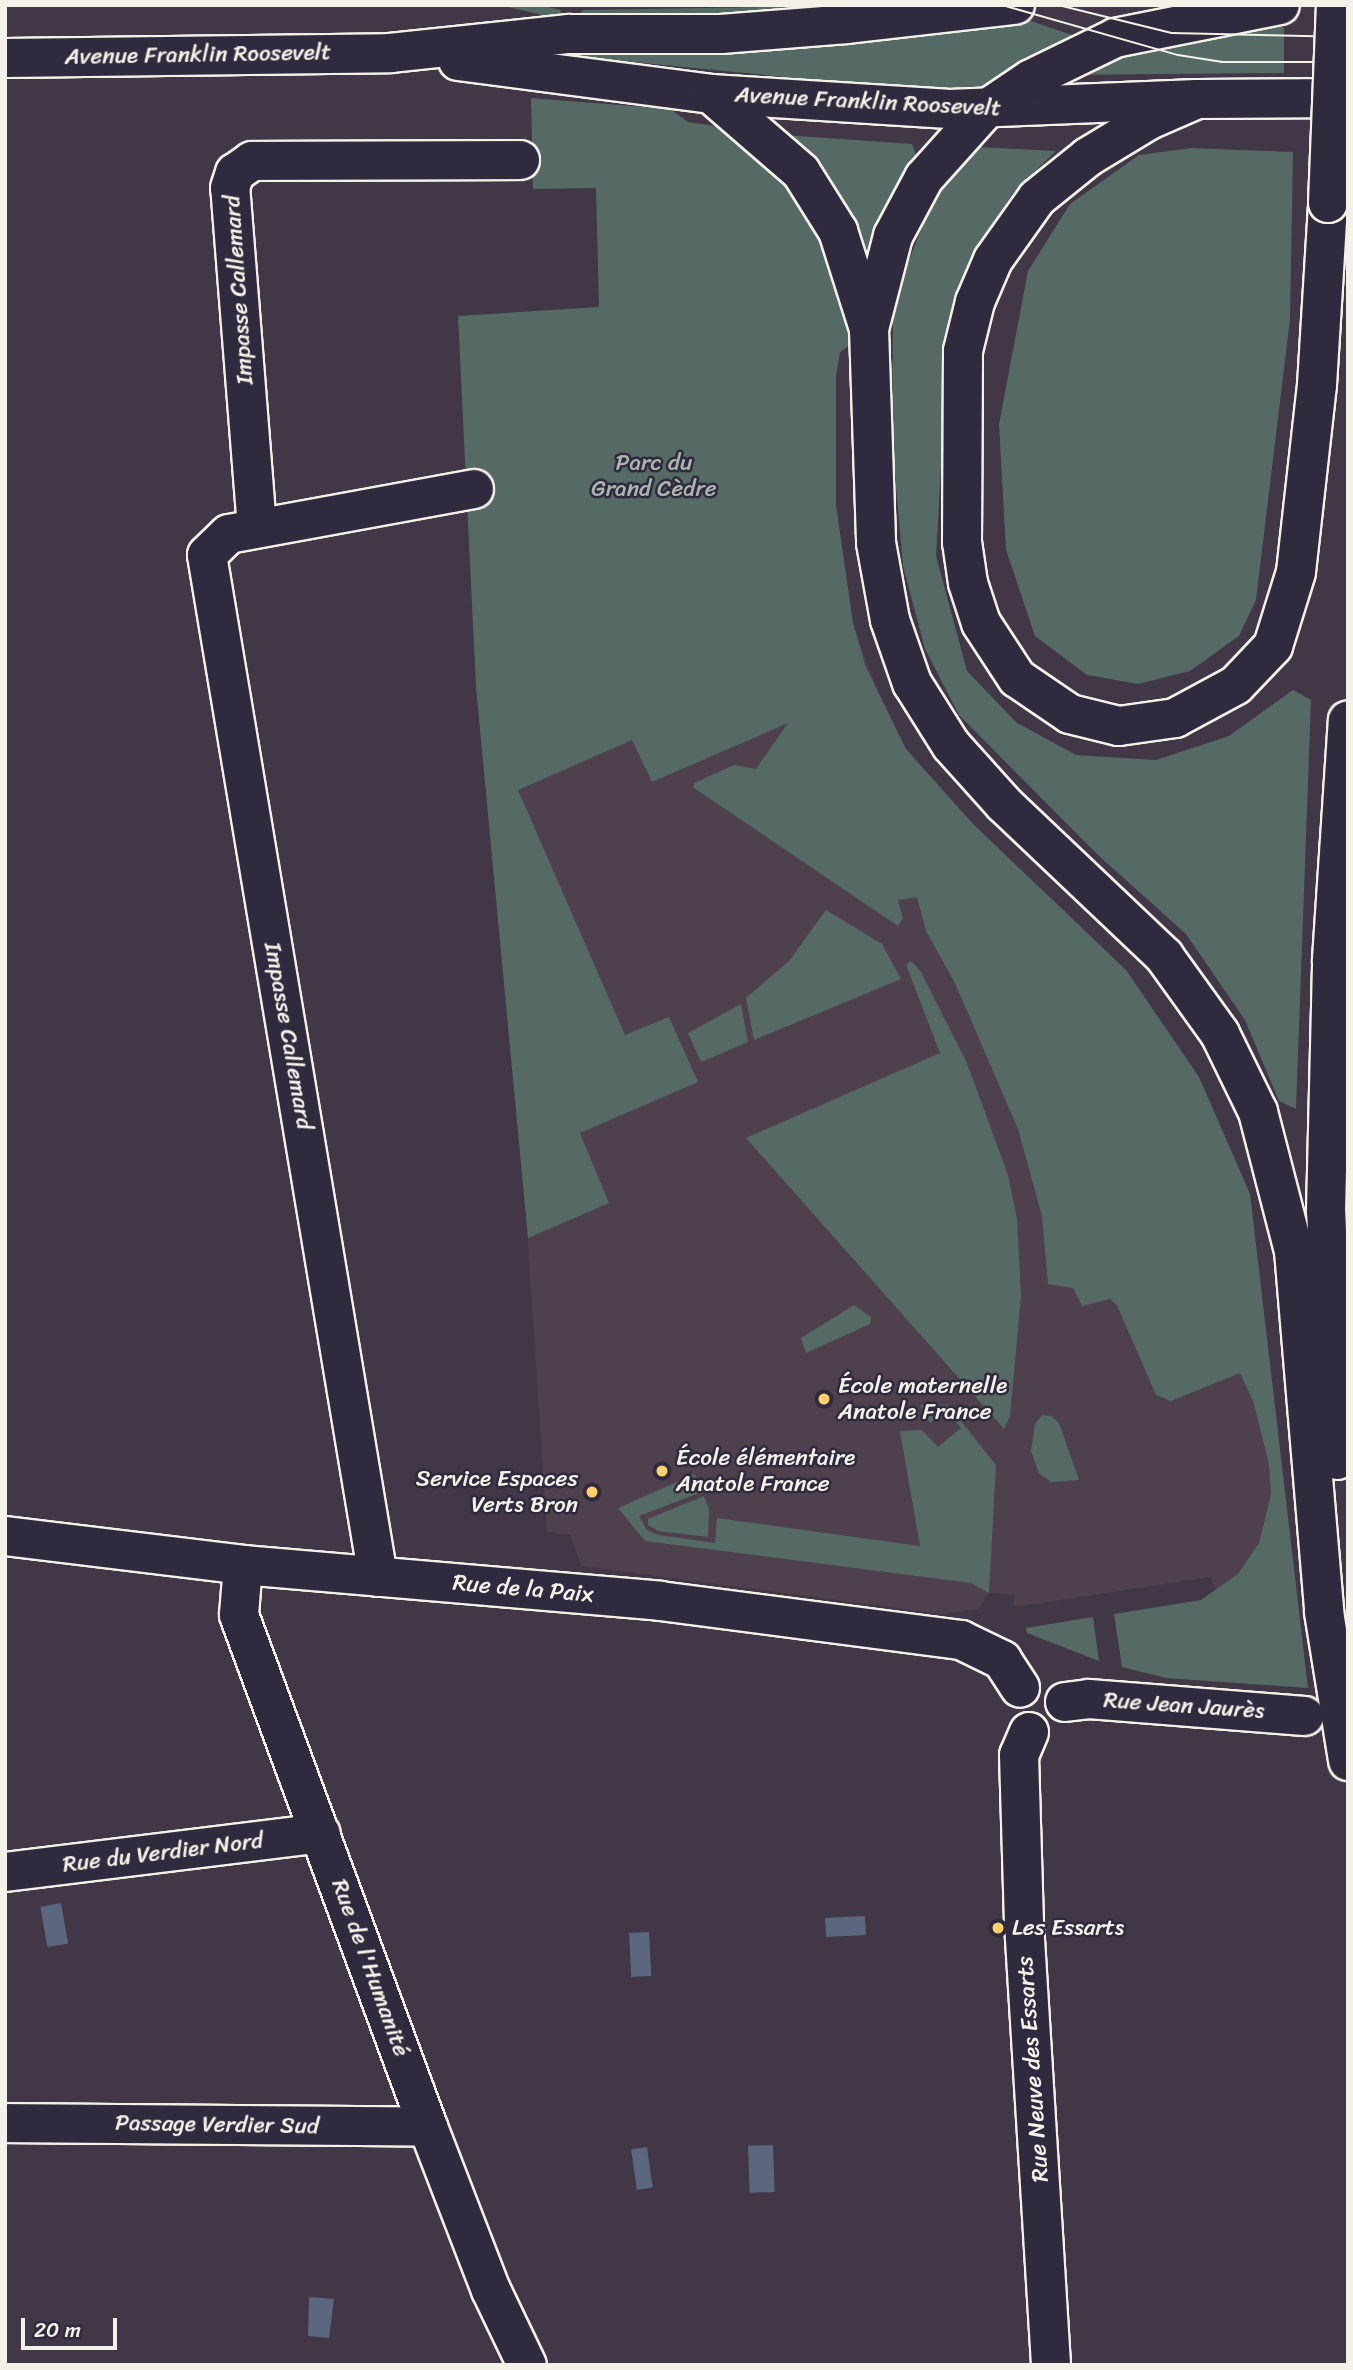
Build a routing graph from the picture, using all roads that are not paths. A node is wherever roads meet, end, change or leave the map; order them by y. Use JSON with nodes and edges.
{"nodes":[{"id":1,"x":1015,"y":5,"type":"edge"},
{"id":2,"x":1280,"y":5,"type":"edge"},
{"id":3,"x":1336,"y":5,"type":"edge"},
{"id":4,"x":390,"y":53,"type":"junction"},
{"id":5,"x":5,"y":58,"type":"edge"},
{"id":6,"x":710,"y":94,"type":"junction"},
{"id":7,"x":1348,"y":98,"type":"edge"},
{"id":8,"x":1197,"y":99,"type":"junction"},
{"id":9,"x":985,"y":110,"type":"junction"},
{"id":10,"x":520,"y":160,"type":"dead end"},
{"id":11,"x":869,"y":329,"type":"junction"},
{"id":12,"x":474,"y":489,"type":"dead end"},
{"id":13,"x":257,"y":528,"type":"junction"},
{"id":14,"x":1348,"y":721,"type":"edge"},
{"id":15,"x":5,"y":1536,"type":"edge"},
{"id":16,"x":243,"y":1565,"type":"junction"},
{"id":17,"x":378,"y":1577,"type":"junction"},
{"id":18,"x":1348,"y":1595,"type":"edge"},
{"id":19,"x":1020,"y":1688,"type":"junction"},
{"id":20,"x":1065,"y":1702,"type":"junction"},
{"id":21,"x":1304,"y":1716,"type":"dead end"},
{"id":22,"x":1029,"y":1732,"type":"junction"},
{"id":23,"x":1348,"y":1761,"type":"edge"},
{"id":24,"x":321,"y":1833,"type":"junction"},
{"id":25,"x":5,"y":1872,"type":"edge"},
{"id":26,"x":5,"y":2123,"type":"edge"},
{"id":27,"x":428,"y":2127,"type":"junction"},
{"id":28,"x":527,"y":2365,"type":"edge"},
{"id":29,"x":1051,"y":2365,"type":"edge"}],
"edges":[{"from":1,"to":4,"type":"main road","name":"Avenue Franklin Roosevelt"},
{"from":2,"to":9,"type":"main road"},
{"from":3,"to":8,"type":"main road","bridge":true},
{"from":4,"to":5,"type":"main road","name":"Avenue Franklin Roosevelt"},
{"from":4,"to":6,"type":"main road","name":"Avenue Franklin Roosevelt"},
{"from":6,"to":9,"type":"main road","name":"Avenue Franklin Roosevelt"},
{"from":6,"to":11,"type":"main road"},
{"from":7,"to":8,"type":"main road","name":"Avenue Franklin Roosevelt"},
{"from":8,"to":9,"type":"main road","name":"Avenue Franklin Roosevelt"},
{"from":9,"to":11,"type":"main road"},
{"from":10,"to":13,"type":"main road","name":"Impasse Callemard"},
{"from":11,"to":23,"type":"main road"},
{"from":12,"to":13,"type":"main road","name":"Impasse Callemard"},
{"from":13,"to":17,"type":"main road","name":"Impasse Callemard"},
{"from":14,"to":18,"type":"main road"},
{"from":15,"to":16,"type":"main road","name":"Rue de la Paix"},
{"from":16,"to":17,"type":"main road","name":"Rue de la Paix"},
{"from":16,"to":24,"type":"main road","name":"Rue de l'Humanité"},
{"from":17,"to":19,"type":"main road","name":"Rue de la Paix"},
{"from":19,"to":20,"type":"main road"},
{"from":19,"to":22,"type":"main road"},
{"from":20,"to":21,"type":"main road","name":"Rue Jean Jaurès"},
{"from":20,"to":22,"type":"main road"},
{"from":22,"to":29,"type":"main road","name":"Rue Neuve des Essarts"},
{"from":24,"to":25,"type":"main road","name":"Rue du Verdier Nord"},
{"from":24,"to":27,"type":"main road","name":"Rue de l'Humanité"},
{"from":26,"to":27,"type":"main road","name":"Passage Verdier Sud"},
{"from":27,"to":28,"type":"main road","name":"Rue de l'Humanité"}]}
